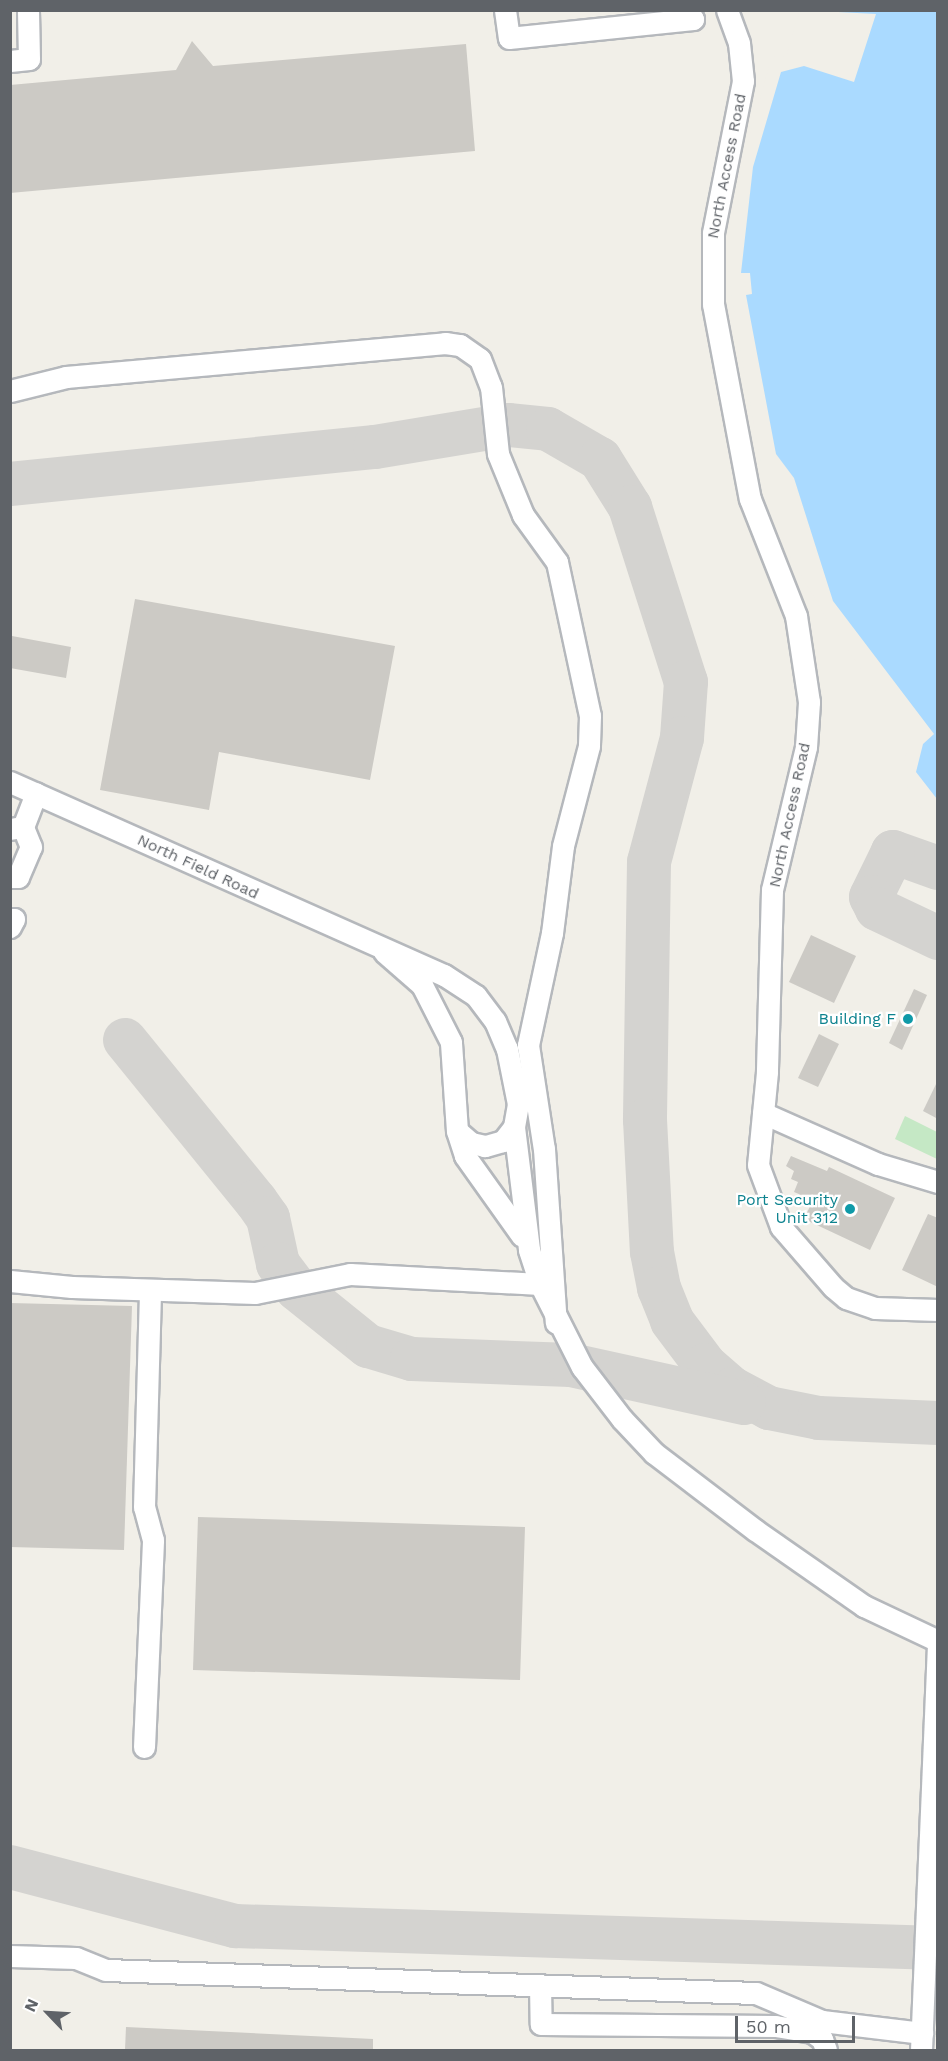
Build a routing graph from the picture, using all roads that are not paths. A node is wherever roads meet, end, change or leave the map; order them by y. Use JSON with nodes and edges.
{"nodes":[{"id":1,"x":28,"y":10,"type":"edge"},
{"id":2,"x":505,"y":10,"type":"edge"},
{"id":3,"x":686,"y":10,"type":"edge"},
{"id":4,"x":732,"y":14,"type":"edge"},
{"id":5,"x":10,"y":61,"type":"edge"},
{"id":6,"x":10,"y":391,"type":"edge"},
{"id":7,"x":10,"y":782,"type":"edge"},
{"id":8,"x":36,"y":793,"type":"junction"},
{"id":9,"x":17,"y":828,"type":"edge"},
{"id":10,"x":10,"y":877,"type":"edge"},
{"id":11,"x":10,"y":919,"type":"edge"},
{"id":12,"x":10,"y":927,"type":"edge"},
{"id":13,"x":384,"y":952,"type":"junction"},
{"id":14,"x":763,"y":1113,"type":"junction"},
{"id":15,"x":514,"y":1127,"type":"junction"},
{"id":16,"x":457,"y":1131,"type":"junction"},
{"id":17,"x":938,"y":1182,"type":"edge"},
{"id":18,"x":529,"y":1250,"type":"junction"},
{"id":19,"x":10,"y":1281,"type":"edge"},
{"id":20,"x":540,"y":1284,"type":"junction"},
{"id":21,"x":150,"y":1290,"type":"junction"},
{"id":22,"x":938,"y":1310,"type":"edge"},
{"id":23,"x":556,"y":1323,"type":"junction"},
{"id":24,"x":938,"y":1641,"type":"edge"},
{"id":25,"x":938,"y":1646,"type":"edge"},
{"id":26,"x":935,"y":1703,"type":"edge"},
{"id":27,"x":144,"y":1747,"type":"dead end"},
{"id":28,"x":10,"y":1956,"type":"edge"},
{"id":29,"x":540,"y":1985,"type":"junction"},
{"id":30,"x":922,"y":2042,"type":"edge"},
{"id":31,"x":826,"y":2050,"type":"edge"}],
"edges":[{"from":1,"to":5,"type":"street"},
{"from":2,"to":3,"type":"street"},
{"from":4,"to":14,"type":"street","name":"North Access Road"},
{"from":6,"to":23,"type":"street"},
{"from":7,"to":8,"type":"street","name":"North Field Road"},
{"from":8,"to":9,"type":"street"},
{"from":8,"to":13,"type":"street","name":"North Field Road"},
{"from":9,"to":10,"type":"street"},
{"from":11,"to":12,"type":"street"},
{"from":13,"to":15,"type":"street","name":"North Field Road"},
{"from":13,"to":16,"type":"street","name":"North Field Road"},
{"from":14,"to":17,"type":"street"},
{"from":14,"to":22,"type":"street","name":"North Access Road"},
{"from":15,"to":16,"type":"street"},
{"from":15,"to":18,"type":"street","name":"North Field Road"},
{"from":16,"to":18,"type":"street","name":"North Field Road"},
{"from":18,"to":20,"type":"street"},
{"from":19,"to":21,"type":"street"},
{"from":20,"to":21,"type":"street"},
{"from":20,"to":23,"type":"street"},
{"from":21,"to":27,"type":"street"},
{"from":23,"to":24,"type":"street"},
{"from":25,"to":26,"type":"street"},
{"from":26,"to":30,"type":"street"},
{"from":28,"to":29,"type":"street"},
{"from":29,"to":30,"type":"street"},
{"from":29,"to":31,"type":"street"}]}
